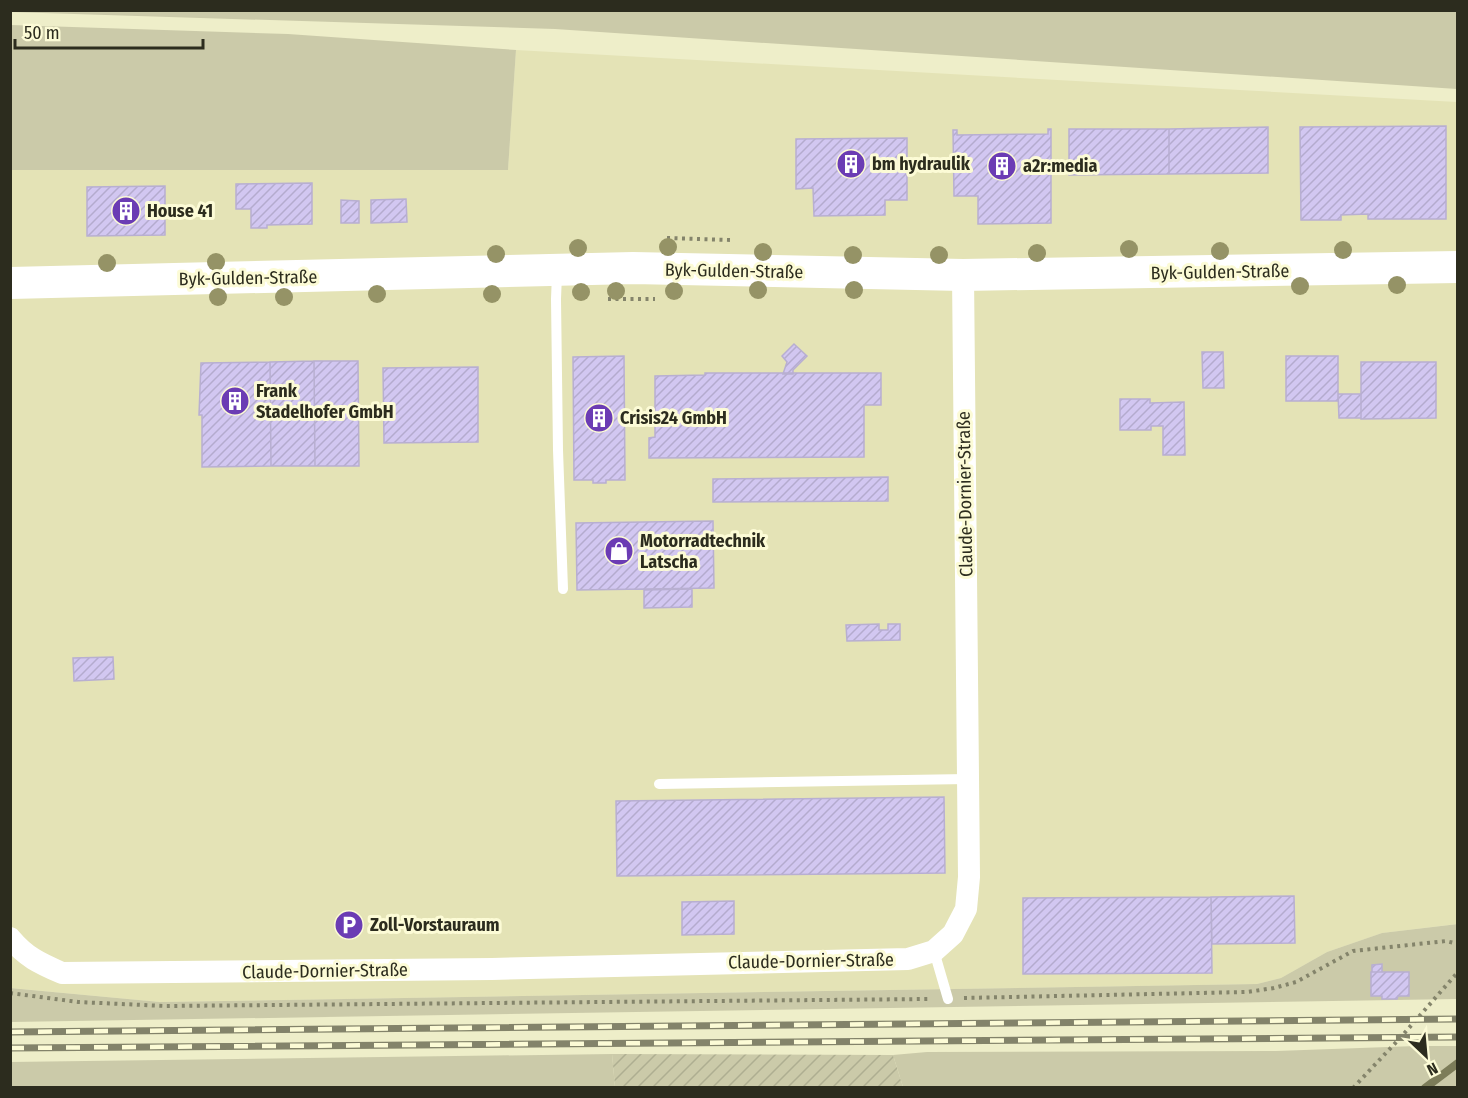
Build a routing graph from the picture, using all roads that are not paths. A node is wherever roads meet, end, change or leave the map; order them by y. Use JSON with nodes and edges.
{"nodes":[{"id":1,"x":1458,"y":267,"type":"edge"},
{"id":2,"x":558,"y":270,"type":"junction"},
{"id":3,"x":963,"y":275,"type":"junction"},
{"id":4,"x":10,"y":283,"type":"edge"},
{"id":5,"x":562,"y":589,"type":"dead end"},
{"id":6,"x":968,"y":779,"type":"junction"},
{"id":7,"x":659,"y":784,"type":"dead end"},
{"id":8,"x":10,"y":938,"type":"edge"},
{"id":9,"x":934,"y":951,"type":"junction"},
{"id":10,"x":948,"y":999,"type":"road end"}],
"edges":[{"from":1,"to":3,"type":"street","name":"Byk-Gulden-Straße"},
{"from":2,"to":3,"type":"street","name":"Byk-Gulden-Straße"},
{"from":2,"to":4,"type":"street","name":"Byk-Gulden-Straße"},
{"from":2,"to":5,"type":"lane"},
{"from":3,"to":6,"type":"street","name":"Claude-Dornier-Straße"},
{"from":6,"to":7,"type":"lane"},
{"from":6,"to":9,"type":"street","name":"Claude-Dornier-Straße"},
{"from":8,"to":9,"type":"street","name":"Claude-Dornier-Straße"},
{"from":9,"to":10,"type":"lane"}]}
